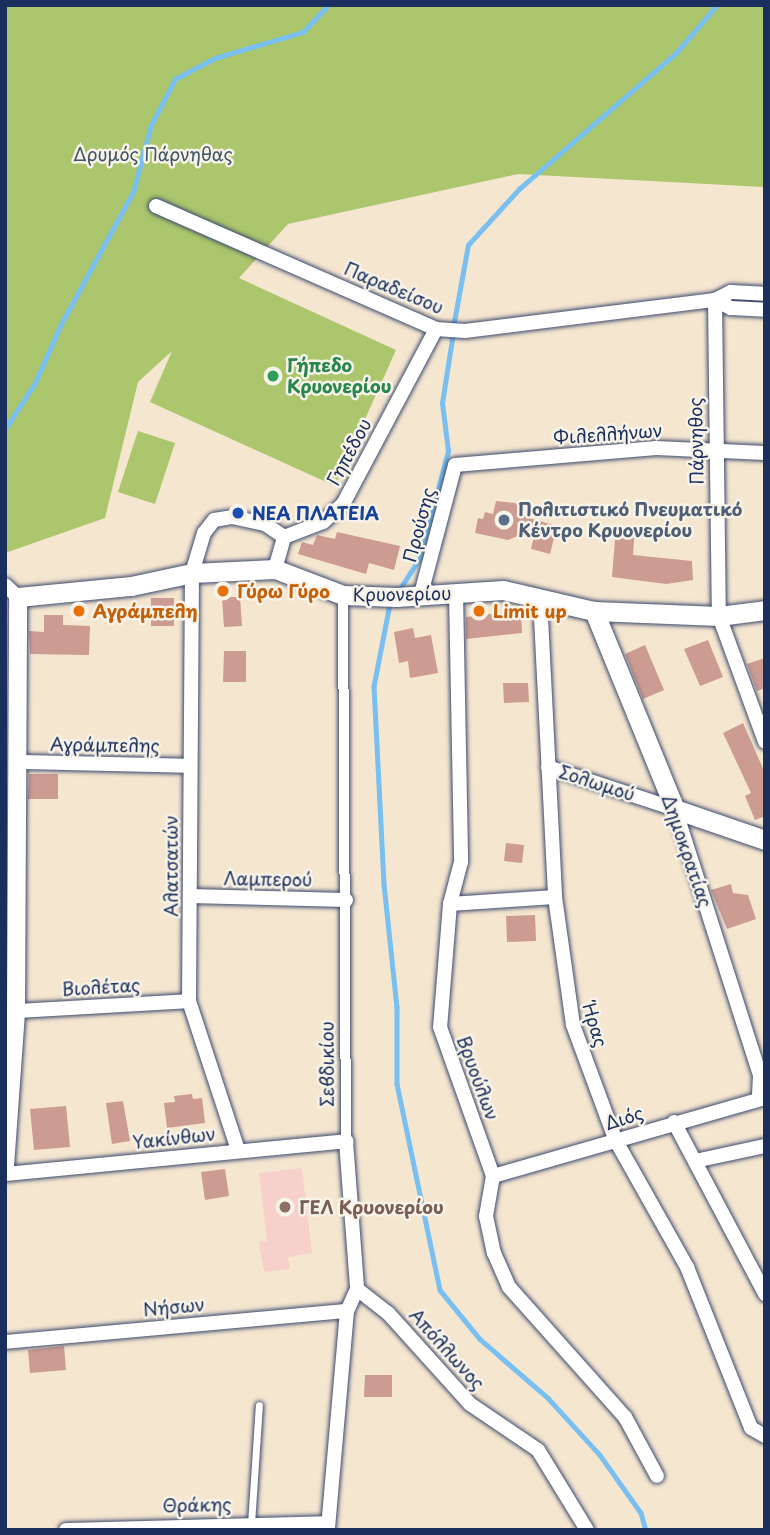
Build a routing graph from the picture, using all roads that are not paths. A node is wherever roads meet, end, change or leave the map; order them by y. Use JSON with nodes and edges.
{"nodes":[{"id":1,"x":156,"y":206,"type":"dead end"},
{"id":2,"x":765,"y":294,"type":"edge"},
{"id":3,"x":715,"y":300,"type":"junction"},
{"id":4,"x":765,"y":310,"type":"edge"},
{"id":5,"x":436,"y":329,"type":"junction"},
{"id":6,"x":714,"y":449,"type":"junction"},
{"id":7,"x":765,"y":453,"type":"edge"},
{"id":8,"x":455,"y":465,"type":"joint"},
{"id":9,"x":284,"y":537,"type":"junction"},
{"id":10,"x":275,"y":569,"type":"junction"},
{"id":11,"x":192,"y":573,"type":"junction"},
{"id":12,"x":12,"y":591,"type":"edge"},
{"id":13,"x":456,"y":593,"type":"junction"},
{"id":14,"x":421,"y":594,"type":"junction"},
{"id":15,"x":343,"y":595,"type":"junction"},
{"id":16,"x":540,"y":598,"type":"junction"},
{"id":17,"x":765,"y":610,"type":"edge"},
{"id":18,"x":594,"y":611,"type":"junction"},
{"id":19,"x":719,"y":616,"type":"junction"},
{"id":20,"x":765,"y":742,"type":"edge"},
{"id":21,"x":19,"y":762,"type":"junction"},
{"id":22,"x":190,"y":766,"type":"junction"},
{"id":23,"x":548,"y":767,"type":"junction"},
{"id":24,"x":12,"y":781,"type":"edge"},
{"id":25,"x":675,"y":809,"type":"junction"},
{"id":26,"x":765,"y":840,"type":"edge"},
{"id":27,"x":190,"y":897,"type":"junction"},
{"id":28,"x":555,"y":897,"type":"junction"},
{"id":29,"x":346,"y":900,"type":"junction"},
{"id":30,"x":450,"y":904,"type":"junction"},
{"id":31,"x":189,"y":1001,"type":"junction"},
{"id":32,"x":16,"y":1011,"type":"junction"},
{"id":33,"x":8,"y":1090,"type":"edge"},
{"id":34,"x":762,"y":1097,"type":"edge"},
{"id":35,"x":674,"y":1122,"type":"junction"},
{"id":36,"x":616,"y":1141,"type":"junction"},
{"id":37,"x":346,"y":1142,"type":"junction"},
{"id":38,"x":765,"y":1146,"type":"edge"},
{"id":39,"x":238,"y":1150,"type":"junction"},
{"id":40,"x":695,"y":1161,"type":"junction"},
{"id":41,"x":5,"y":1166,"type":"edge"},
{"id":42,"x":5,"y":1174,"type":"edge"},
{"id":43,"x":493,"y":1176,"type":"junction"},
{"id":44,"x":357,"y":1289,"type":"junction"},
{"id":45,"x":765,"y":1294,"type":"edge"},
{"id":46,"x":347,"y":1311,"type":"junction"},
{"id":47,"x":5,"y":1342,"type":"edge"},
{"id":48,"x":259,"y":1405,"type":"dead end"},
{"id":49,"x":765,"y":1436,"type":"edge"},
{"id":50,"x":657,"y":1476,"type":"dead end"},
{"id":51,"x":251,"y":1524,"type":"junction"},
{"id":52,"x":328,"y":1526,"type":"edge"},
{"id":53,"x":137,"y":1527,"type":"edge"},
{"id":54,"x":66,"y":1530,"type":"edge"},
{"id":55,"x":587,"y":1530,"type":"edge"}],
"edges":[{"from":1,"to":5,"type":"street","name":"Παραδείσου"},
{"from":2,"to":3,"type":"street","name":"Παραδείσου"},
{"from":3,"to":4,"type":"street","name":"Παραδείσου"},
{"from":3,"to":5,"type":"street","name":"Παραδείσου"},
{"from":3,"to":6,"type":"street","name":"Πάρνηθος"},
{"from":5,"to":9,"type":"street","name":"Γηπέδου"},
{"from":6,"to":7,"type":"street","name":"Φιλελλήνων"},
{"from":6,"to":8,"type":"street","name":"Φιλελλήνων"},
{"from":6,"to":19,"type":"street","name":"Πάρνηθος"},
{"from":8,"to":14,"type":"street","name":"Προύσης"},
{"from":9,"to":10,"type":"street"},
{"from":9,"to":11,"type":"street","name":"Αλατσατών"},
{"from":10,"to":11,"type":"main road","name":"Κρυονερίου"},
{"from":10,"to":15,"type":"main road","name":"Κρυονερίου"},
{"from":11,"to":12,"type":"main road","name":"Κρυονερίου"},
{"from":11,"to":22,"type":"street","name":"Αλατσατών"},
{"from":12,"to":21,"type":"street"},
{"from":13,"to":14,"type":"main road","name":"Κρυονερίου"},
{"from":13,"to":16,"type":"main road","name":"Κρυονερίου"},
{"from":13,"to":30,"type":"street","name":"Βρυούλων"},
{"from":14,"to":15,"type":"main road","name":"Κρυονερίου"},
{"from":15,"to":29,"type":"street","name":"Σεβδικίου"},
{"from":16,"to":18,"type":"main road","name":"Κρυονερίου"},
{"from":16,"to":23,"type":"street","name":"Ήρας"},
{"from":17,"to":19,"type":"main road","name":"Κρυονερίου"},
{"from":18,"to":19,"type":"main road","name":"Κρυονερίου"},
{"from":18,"to":25,"type":"main road","name":"Δημοκρατίας"},
{"from":19,"to":20,"type":"street","name":"Πάρνηθος"},
{"from":21,"to":22,"type":"street","name":"Αγράμπελης"},
{"from":21,"to":24,"type":"street"},
{"from":22,"to":27,"type":"street","name":"Αλατσατών"},
{"from":23,"to":25,"type":"street","name":"Σολωμού"},
{"from":23,"to":28,"type":"street","name":"Ήρας"},
{"from":24,"to":32,"type":"street"},
{"from":25,"to":26,"type":"main road","name":"Σολωμού"},
{"from":25,"to":34,"type":"street","name":"Δημοκρατίας"},
{"from":27,"to":29,"type":"street","name":"Λαμπερού"},
{"from":27,"to":31,"type":"street","name":"Αλατσατών"},
{"from":28,"to":30,"type":"street"},
{"from":28,"to":36,"type":"street","name":"Ήρας"},
{"from":29,"to":37,"type":"street","name":"Σεβδικίου"},
{"from":30,"to":43,"type":"street","name":"Βρυούλων"},
{"from":31,"to":32,"type":"street","name":"Βιολέτας"},
{"from":31,"to":39,"type":"street","name":"Αλατσατών"},
{"from":32,"to":33,"type":"street"},
{"from":33,"to":41,"type":"street"},
{"from":34,"to":35,"type":"street","name":"Διός"},
{"from":35,"to":36,"type":"street","name":"Διός"},
{"from":35,"to":40,"type":"street"},
{"from":36,"to":43,"type":"street","name":"Διός"},
{"from":36,"to":49,"type":"street","name":"Ήρας"},
{"from":37,"to":39,"type":"street","name":"Υακίνθων"},
{"from":37,"to":44,"type":"street","name":"Σεβδικίου"},
{"from":38,"to":40,"type":"street"},
{"from":39,"to":42,"type":"street","name":"Υακίνθων"},
{"from":40,"to":45,"type":"street"},
{"from":43,"to":50,"type":"street","name":"Βρυούλων"},
{"from":44,"to":46,"type":"street","name":"Σεβδικίου"},
{"from":44,"to":55,"type":"street","name":"Απόλλωνος"},
{"from":46,"to":47,"type":"street","name":"Νήσων"},
{"from":46,"to":52,"type":"street","name":"Σεβδικίου"},
{"from":48,"to":51,"type":"lane"},
{"from":51,"to":52,"type":"street","name":"Θράκης"},
{"from":51,"to":53,"type":"street","name":"Θράκης"},
{"from":53,"to":54,"type":"street","name":"Θράκης"}]}
